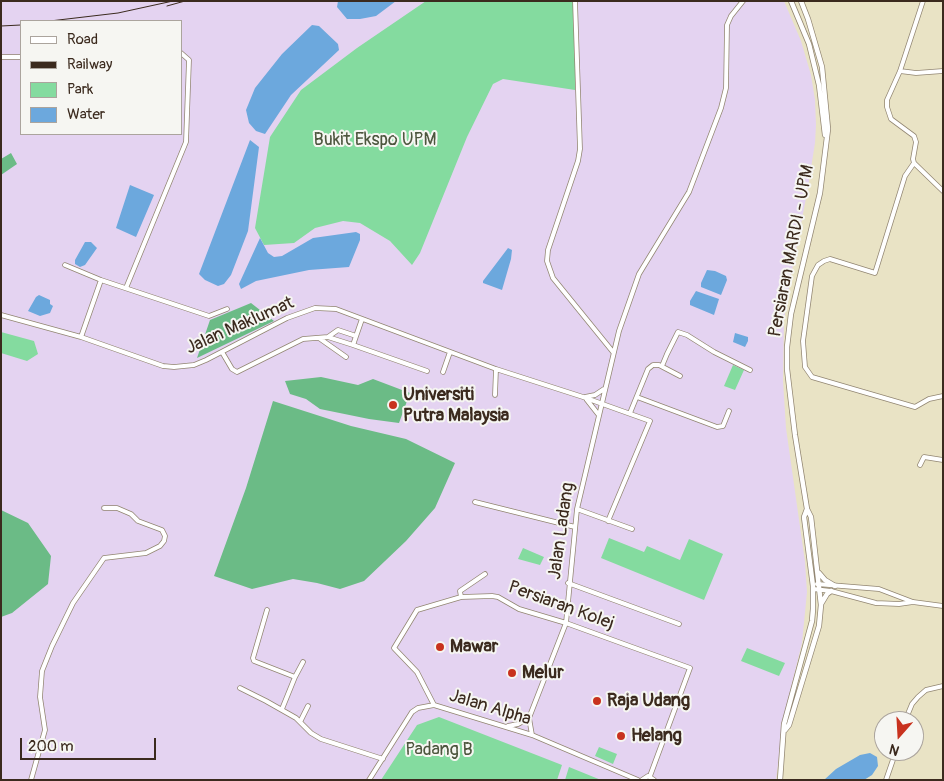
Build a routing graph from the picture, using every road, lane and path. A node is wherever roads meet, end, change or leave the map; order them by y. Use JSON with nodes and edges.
{"nodes":[{"id":1,"x":575,"y":1,"type":"edge"},
{"id":2,"x":743,"y":1,"type":"edge"},
{"id":3,"x":790,"y":1,"type":"edge"},
{"id":4,"x":801,"y":1,"type":"edge"},
{"id":5,"x":923,"y":1,"type":"edge"},
{"id":6,"x":182,"y":54,"type":"edge"},
{"id":7,"x":1,"y":57,"type":"edge"},
{"id":8,"x":20,"y":57,"type":"edge"},
{"id":9,"x":900,"y":71,"type":"junction"},
{"id":10,"x":943,"y":71,"type":"edge"},
{"id":11,"x":826,"y":147,"type":"junction"},
{"id":12,"x":912,"y":165,"type":"junction"},
{"id":13,"x":943,"y":191,"type":"edge"},
{"id":14,"x":65,"y":265,"type":"dead end"},
{"id":15,"x":101,"y":280,"type":"junction"},
{"id":16,"x":126,"y":288,"type":"junction"},
{"id":17,"x":227,"y":309,"type":"dead end"},
{"id":18,"x":1,"y":315,"type":"edge"},
{"id":19,"x":362,"y":319,"type":"junction"},
{"id":20,"x":356,"y":336,"type":"junction"},
{"id":21,"x":81,"y":337,"type":"junction"},
{"id":22,"x":328,"y":337,"type":"junction"},
{"id":23,"x":319,"y":338,"type":"junction"},
{"id":24,"x":354,"y":344,"type":"junction"},
{"id":25,"x":222,"y":352,"type":"junction"},
{"id":26,"x":450,"y":352,"type":"junction"},
{"id":27,"x":613,"y":352,"type":"junction"},
{"id":28,"x":346,"y":357,"type":"dead end"},
{"id":29,"x":662,"y":366,"type":"junction"},
{"id":30,"x":496,"y":369,"type":"junction"},
{"id":31,"x":750,"y":370,"type":"dead end"},
{"id":32,"x":427,"y":371,"type":"dead end"},
{"id":33,"x":443,"y":372,"type":"dead end"},
{"id":34,"x":680,"y":376,"type":"dead end"},
{"id":35,"x":604,"y":389,"type":"junction"},
{"id":36,"x":495,"y":395,"type":"dead end"},
{"id":37,"x":943,"y":396,"type":"edge"},
{"id":38,"x":583,"y":397,"type":"junction"},
{"id":39,"x":637,"y":397,"type":"junction"},
{"id":40,"x":601,"y":403,"type":"junction"},
{"id":41,"x":729,"y":411,"type":"dead end"},
{"id":42,"x":630,"y":413,"type":"junction"},
{"id":43,"x":598,"y":414,"type":"junction"},
{"id":44,"x":943,"y":460,"type":"edge"},
{"id":45,"x":920,"y":465,"type":"dead end"},
{"id":46,"x":475,"y":502,"type":"dead end"},
{"id":47,"x":104,"y":508,"type":"dead end"},
{"id":48,"x":807,"y":508,"type":"junction"},
{"id":49,"x":577,"y":509,"type":"junction"},
{"id":50,"x":608,"y":521,"type":"junction"},
{"id":51,"x":575,"y":527,"type":"junction"},
{"id":52,"x":632,"y":529,"type":"dead end"},
{"id":53,"x":818,"y":572,"type":"junction"},
{"id":54,"x":485,"y":574,"type":"dead end"},
{"id":55,"x":568,"y":583,"type":"junction"},
{"id":56,"x":812,"y":586,"type":"junction"},
{"id":57,"x":835,"y":586,"type":"junction"},
{"id":58,"x":820,"y":587,"type":"junction"},
{"id":59,"x":831,"y":591,"type":"junction"},
{"id":60,"x":887,"y":591,"type":"junction"},
{"id":61,"x":461,"y":598,"type":"junction"},
{"id":62,"x":913,"y":602,"type":"junction"},
{"id":63,"x":885,"y":603,"type":"junction"},
{"id":64,"x":821,"y":604,"type":"junction"},
{"id":65,"x":943,"y":606,"type":"edge"},
{"id":66,"x":267,"y":610,"type":"dead end"},
{"id":67,"x":566,"y":623,"type":"junction"},
{"id":68,"x":679,"y":624,"type":"dead end"},
{"id":69,"x":303,"y":662,"type":"dead end"},
{"id":70,"x":295,"y":677,"type":"junction"},
{"id":71,"x":943,"y":686,"type":"edge"},
{"id":72,"x":240,"y":688,"type":"dead end"},
{"id":73,"x":434,"y":705,"type":"junction"},
{"id":74,"x":308,"y":706,"type":"dead end"},
{"id":75,"x":282,"y":709,"type":"junction"},
{"id":76,"x":909,"y":711,"type":"edge"},
{"id":77,"x":529,"y":718,"type":"junction"},
{"id":78,"x":300,"y":722,"type":"junction"},
{"id":79,"x":507,"y":726,"type":"junction"},
{"id":80,"x":785,"y":730,"type":"junction"},
{"id":81,"x":532,"y":735,"type":"junction"},
{"id":82,"x":383,"y":759,"type":"junction"},
{"id":83,"x":893,"y":761,"type":"edge"},
{"id":84,"x":652,"y":778,"type":"edge"},
{"id":85,"x":638,"y":779,"type":"edge"},
{"id":86,"x":31,"y":780,"type":"edge"},
{"id":87,"x":369,"y":780,"type":"edge"},
{"id":88,"x":780,"y":780,"type":"edge"},
{"id":89,"x":886,"y":780,"type":"edge"}],
"edges":[{"from":1,"to":27,"type":"street"},
{"from":2,"to":27,"type":"street","name":"Jalan Ladang"},
{"from":3,"to":11,"type":"street","name":"Persiaran MARDI - UPM"},
{"from":4,"to":11,"type":"street","name":"Persiaran MARDI - UPM"},
{"from":5,"to":9,"type":"street"},
{"from":6,"to":16,"type":"street"},
{"from":7,"to":8,"type":"street"},
{"from":9,"to":10,"type":"street"},
{"from":9,"to":12,"type":"street"},
{"from":11,"to":48,"type":"street","name":"Persiaran MARDI - UPM"},
{"from":12,"to":13,"type":"street"},
{"from":12,"to":37,"type":"street"},
{"from":14,"to":15,"type":"street"},
{"from":15,"to":16,"type":"street"},
{"from":15,"to":21,"type":"street"},
{"from":16,"to":17,"type":"street"},
{"from":18,"to":21,"type":"street","name":"Jalan Maklumat"},
{"from":19,"to":20,"type":"street"},
{"from":19,"to":25,"type":"street","name":"Jalan Maklumat"},
{"from":19,"to":26,"type":"street","name":"Jalan Maklumat"},
{"from":20,"to":22,"type":"street"},
{"from":20,"to":24,"type":"street"},
{"from":21,"to":25,"type":"street","name":"Jalan Maklumat"},
{"from":22,"to":23,"type":"street"},
{"from":22,"to":24,"type":"street"},
{"from":23,"to":25,"type":"street"},
{"from":23,"to":28,"type":"street"},
{"from":24,"to":32,"type":"street"},
{"from":26,"to":30,"type":"street","name":"Jalan Maklumat"},
{"from":26,"to":33,"type":"street"},
{"from":27,"to":35,"type":"street","name":"Jalan Ladang"},
{"from":29,"to":31,"type":"street"},
{"from":29,"to":34,"type":"street"},
{"from":29,"to":39,"type":"street"},
{"from":30,"to":36,"type":"street"},
{"from":30,"to":38,"type":"street","name":"Jalan Maklumat"},
{"from":35,"to":38,"type":"street"},
{"from":35,"to":40,"type":"street","name":"Jalan Ladang"},
{"from":38,"to":40,"type":"street","name":"Jalan Maklumat"},
{"from":38,"to":43,"type":"street"},
{"from":39,"to":41,"type":"street"},
{"from":39,"to":42,"type":"street"},
{"from":40,"to":42,"type":"street","name":"Jalan Maklumat"},
{"from":40,"to":43,"type":"street","name":"Jalan Ladang"},
{"from":42,"to":50,"type":"street","name":"Jalan Maklumat"},
{"from":43,"to":49,"type":"street","name":"Jalan Ladang"},
{"from":44,"to":45,"type":"street"},
{"from":46,"to":51,"type":"street"},
{"from":47,"to":86,"type":"street"},
{"from":48,"to":53,"type":"street","name":"Persiaran MARDI - UPM"},
{"from":48,"to":56,"type":"street","name":"Persiaran MARDI - UPM"},
{"from":49,"to":50,"type":"street"},
{"from":49,"to":51,"type":"street","name":"Jalan Ladang"},
{"from":50,"to":52,"type":"street"},
{"from":51,"to":55,"type":"street","name":"Jalan Ladang"},
{"from":53,"to":57,"type":"street"},
{"from":53,"to":58,"type":"street","name":"Persiaran MARDI - UPM"},
{"from":54,"to":61,"type":"street"},
{"from":55,"to":67,"type":"street","name":"Jalan Ladang"},
{"from":55,"to":68,"type":"street"},
{"from":56,"to":58,"type":"street"},
{"from":56,"to":80,"type":"street","name":"Persiaran MARDI - UPM"},
{"from":57,"to":58,"type":"street"},
{"from":57,"to":60,"type":"street"},
{"from":58,"to":59,"type":"street"},
{"from":58,"to":64,"type":"street","name":"Persiaran MARDI - UPM"},
{"from":59,"to":63,"type":"street"},
{"from":59,"to":64,"type":"street"},
{"from":60,"to":62,"type":"street"},
{"from":60,"to":63,"type":"street"},
{"from":61,"to":67,"type":"street","name":"Persiaran Kolej"},
{"from":61,"to":73,"type":"street","name":"Persiaran Kolej"},
{"from":62,"to":63,"type":"street"},
{"from":62,"to":65,"type":"street"},
{"from":64,"to":80,"type":"street","name":"Persiaran MARDI - UPM"},
{"from":66,"to":70,"type":"street"},
{"from":67,"to":77,"type":"street","name":"Jalan Ladang"},
{"from":67,"to":84,"type":"street","name":"Persiaran Kolej"},
{"from":69,"to":70,"type":"street"},
{"from":70,"to":75,"type":"street"},
{"from":71,"to":76,"type":"street"},
{"from":72,"to":75,"type":"street"},
{"from":73,"to":79,"type":"street","name":"Jalan Alpha"},
{"from":73,"to":82,"type":"street","name":"Jalan Alpha"},
{"from":74,"to":78,"type":"street"},
{"from":75,"to":78,"type":"street"},
{"from":77,"to":79,"type":"street"},
{"from":77,"to":81,"type":"street"},
{"from":78,"to":82,"type":"street"},
{"from":79,"to":81,"type":"street","name":"Jalan Alpha"},
{"from":80,"to":88,"type":"street","name":"Persiaran MARDI - UPM"},
{"from":81,"to":85,"type":"street","name":"Jalan Alpha"},
{"from":82,"to":87,"type":"street","name":"Jalan Alpha"},
{"from":83,"to":89,"type":"street"},
{"from":84,"to":85,"type":"street"}]}
